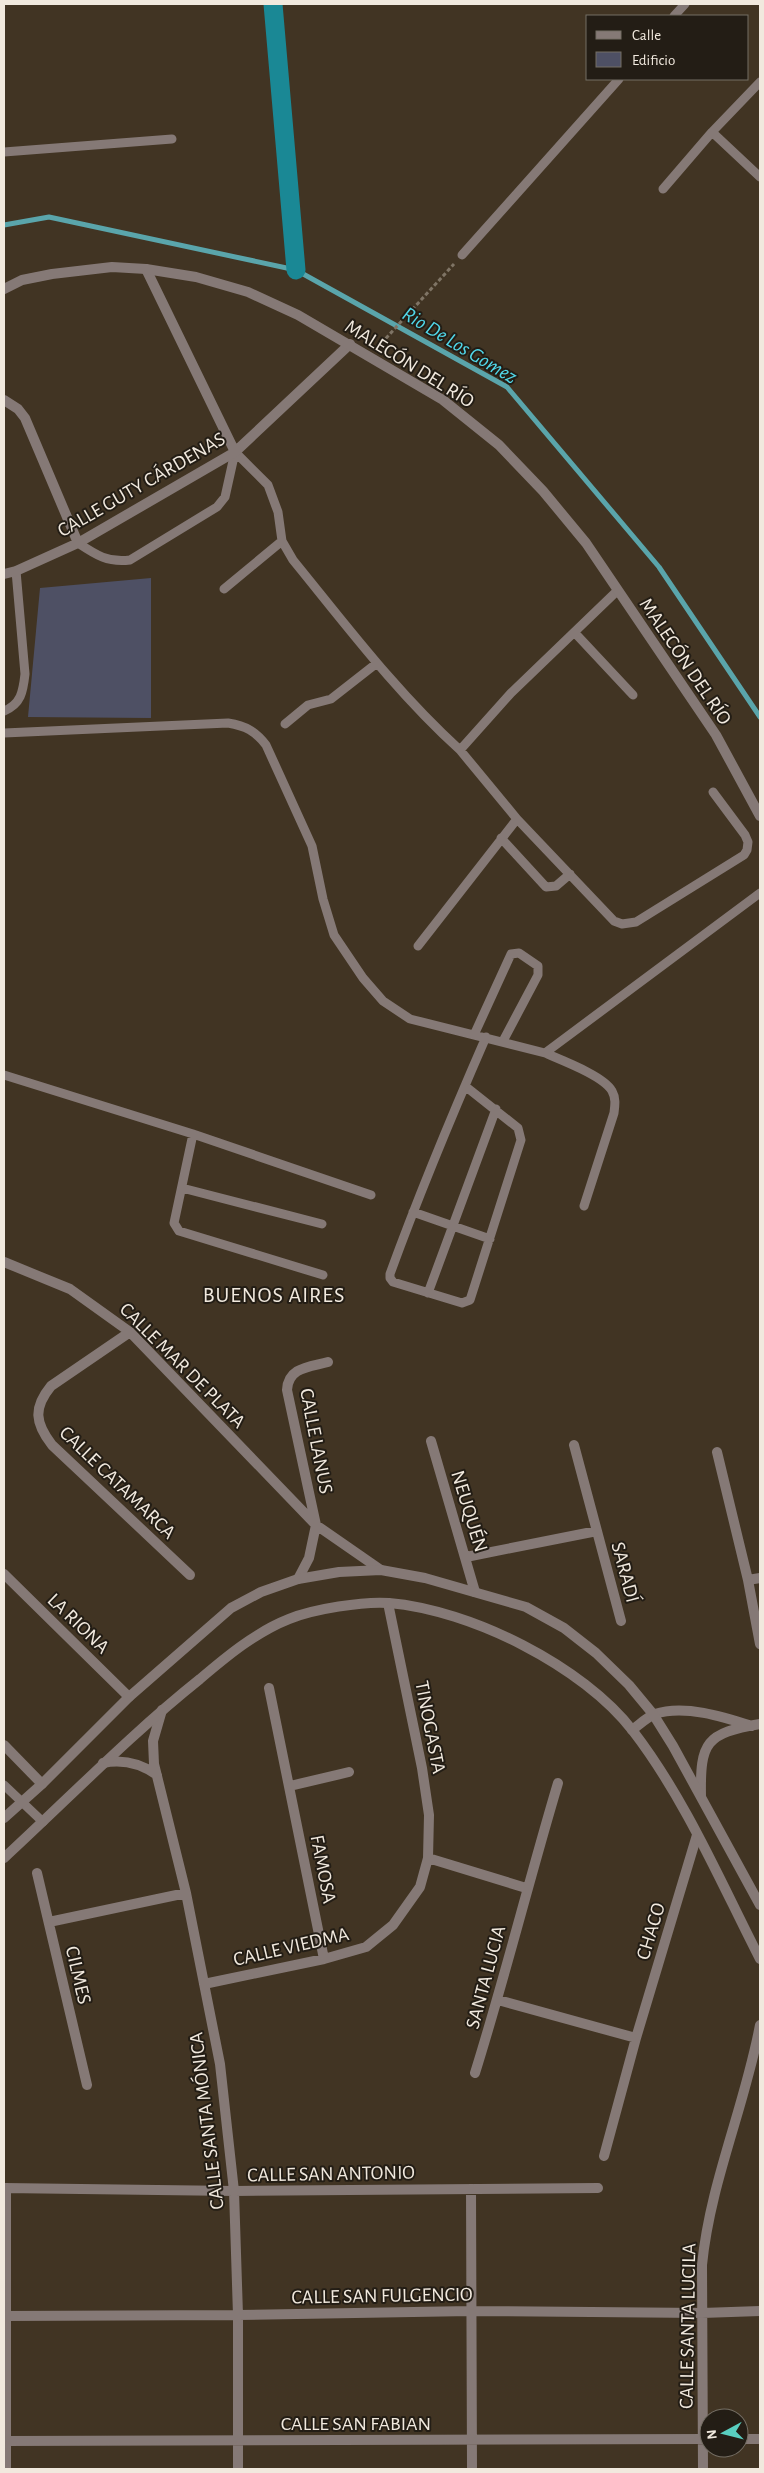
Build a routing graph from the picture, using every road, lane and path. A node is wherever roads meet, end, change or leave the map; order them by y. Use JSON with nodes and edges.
{"nodes":[{"id":1,"x":685,"y":4,"type":"edge"},
{"id":2,"x":675,"y":15,"type":"edge"},
{"id":3,"x":617,"y":80,"type":"edge"},
{"id":4,"x":760,"y":82,"type":"edge"},
{"id":5,"x":712,"y":132,"type":"junction"},
{"id":6,"x":172,"y":139,"type":"dead end"},
{"id":7,"x":4,"y":152,"type":"edge"},
{"id":8,"x":760,"y":177,"type":"edge"},
{"id":9,"x":663,"y":189,"type":"dead end"},
{"id":10,"x":462,"y":256,"type":"joint"},
{"id":11,"x":146,"y":268,"type":"junction"},
{"id":12,"x":4,"y":289,"type":"edge"},
{"id":13,"x":350,"y":344,"type":"junction"},
{"id":14,"x":370,"y":356,"type":"junction"},
{"id":15,"x":4,"y":400,"type":"edge"},
{"id":16,"x":235,"y":452,"type":"junction"},
{"id":17,"x":282,"y":541,"type":"junction"},
{"id":18,"x":78,"y":543,"type":"junction"},
{"id":19,"x":16,"y":571,"type":"junction"},
{"id":20,"x":4,"y":574,"type":"edge"},
{"id":21,"x":224,"y":589,"type":"dead end"},
{"id":22,"x":616,"y":591,"type":"junction"},
{"id":23,"x":575,"y":633,"type":"junction"},
{"id":24,"x":377,"y":663,"type":"junction"},
{"id":25,"x":633,"y":695,"type":"dead end"},
{"id":26,"x":4,"y":711,"type":"edge"},
{"id":27,"x":285,"y":724,"type":"dead end"},
{"id":28,"x":4,"y":733,"type":"edge"},
{"id":29,"x":460,"y":750,"type":"junction"},
{"id":30,"x":713,"y":792,"type":"dead end"},
{"id":31,"x":760,"y":816,"type":"edge"},
{"id":32,"x":517,"y":819,"type":"junction"},
{"id":33,"x":501,"y":838,"type":"junction"},
{"id":34,"x":570,"y":874,"type":"junction"},
{"id":35,"x":760,"y":893,"type":"edge"},
{"id":36,"x":418,"y":946,"type":"dead end"},
{"id":37,"x":474,"y":1035,"type":"junction"},
{"id":38,"x":486,"y":1037,"type":"junction"},
{"id":39,"x":503,"y":1041,"type":"junction"},
{"id":40,"x":545,"y":1053,"type":"junction"},
{"id":41,"x":4,"y":1075,"type":"edge"},
{"id":42,"x":464,"y":1086,"type":"junction"},
{"id":43,"x":496,"y":1109,"type":"junction"},
{"id":44,"x":193,"y":1134,"type":"junction"},
{"id":45,"x":182,"y":1188,"type":"junction"},
{"id":46,"x":371,"y":1195,"type":"dead end"},
{"id":47,"x":584,"y":1206,"type":"dead end"},
{"id":48,"x":413,"y":1212,"type":"junction"},
{"id":49,"x":322,"y":1224,"type":"dead end"},
{"id":50,"x":451,"y":1226,"type":"junction"},
{"id":51,"x":490,"y":1239,"type":"junction"},
{"id":52,"x":4,"y":1262,"type":"edge"},
{"id":53,"x":323,"y":1275,"type":"dead end"},
{"id":54,"x":428,"y":1293,"type":"junction"},
{"id":55,"x":130,"y":1332,"type":"junction"},
{"id":56,"x":328,"y":1362,"type":"dead end"},
{"id":57,"x":431,"y":1441,"type":"dead end"},
{"id":58,"x":574,"y":1446,"type":"dead end"},
{"id":59,"x":718,"y":1452,"type":"dead end"},
{"id":60,"x":316,"y":1525,"type":"junction"},
{"id":61,"x":597,"y":1531,"type":"junction"},
{"id":62,"x":466,"y":1557,"type":"junction"},
{"id":63,"x":381,"y":1570,"type":"junction"},
{"id":64,"x":4,"y":1574,"type":"edge"},
{"id":65,"x":190,"y":1575,"type":"dead end"},
{"id":66,"x":760,"y":1578,"type":"edge"},
{"id":67,"x":298,"y":1579,"type":"junction"},
{"id":68,"x":748,"y":1580,"type":"junction"},
{"id":69,"x":475,"y":1592,"type":"junction"},
{"id":70,"x":388,"y":1603,"type":"junction"},
{"id":71,"x":621,"y":1621,"type":"dead end"},
{"id":72,"x":760,"y":1644,"type":"edge"},
{"id":73,"x":269,"y":1688,"type":"dead end"},
{"id":74,"x":129,"y":1697,"type":"junction"},
{"id":75,"x":163,"y":1708,"type":"junction"},
{"id":76,"x":653,"y":1714,"type":"junction"},
{"id":77,"x":756,"y":1725,"type":"edge"},
{"id":78,"x":632,"y":1730,"type":"junction"},
{"id":79,"x":4,"y":1745,"type":"edge"},
{"id":80,"x":103,"y":1764,"type":"junction"},
{"id":81,"x":349,"y":1772,"type":"dead end"},
{"id":82,"x":157,"y":1775,"type":"junction"},
{"id":83,"x":558,"y":1783,"type":"dead end"},
{"id":84,"x":42,"y":1784,"type":"junction"},
{"id":85,"x":4,"y":1785,"type":"edge"},
{"id":86,"x":290,"y":1786,"type":"junction"},
{"id":87,"x":701,"y":1796,"type":"junction"},
{"id":88,"x":23,"y":1801,"type":"junction"},
{"id":89,"x":4,"y":1818,"type":"edge"},
{"id":90,"x":43,"y":1822,"type":"junction"},
{"id":91,"x":697,"y":1835,"type":"junction"},
{"id":92,"x":4,"y":1858,"type":"edge"},
{"id":93,"x":428,"y":1858,"type":"junction"},
{"id":94,"x":36,"y":1873,"type":"dead end"},
{"id":95,"x":526,"y":1888,"type":"junction"},
{"id":96,"x":186,"y":1893,"type":"junction"},
{"id":97,"x":760,"y":1905,"type":"edge"},
{"id":98,"x":49,"y":1922,"type":"junction"},
{"id":99,"x":324,"y":1959,"type":"junction"},
{"id":100,"x":760,"y":1959,"type":"edge"},
{"id":101,"x":204,"y":1984,"type":"junction"},
{"id":102,"x":498,"y":2000,"type":"junction"},
{"id":103,"x":760,"y":2025,"type":"edge"},
{"id":104,"x":636,"y":2038,"type":"junction"},
{"id":105,"x":756,"y":2068,"type":"edge"},
{"id":106,"x":475,"y":2073,"type":"dead end"},
{"id":107,"x":87,"y":2085,"type":"dead end"},
{"id":108,"x":604,"y":2156,"type":"dead end"},
{"id":109,"x":5,"y":2188,"type":"edge"},
{"id":110,"x":598,"y":2188,"type":"dead end"},
{"id":111,"x":471,"y":2189,"type":"junction"},
{"id":112,"x":234,"y":2191,"type":"junction"},
{"id":113,"x":471,"y":2311,"type":"junction"},
{"id":114,"x":760,"y":2311,"type":"edge"},
{"id":115,"x":702,"y":2313,"type":"junction"},
{"id":116,"x":238,"y":2315,"type":"junction"},
{"id":117,"x":5,"y":2316,"type":"edge"},
{"id":118,"x":705,"y":2408,"type":"edge"},
{"id":119,"x":699,"y":2439,"type":"edge"},
{"id":120,"x":472,"y":2440,"type":"junction"},
{"id":121,"x":5,"y":2441,"type":"edge"},
{"id":122,"x":239,"y":2442,"type":"junction"},
{"id":123,"x":6,"y":2469,"type":"edge"},
{"id":124,"x":238,"y":2469,"type":"edge"},
{"id":125,"x":472,"y":2469,"type":"edge"}],
"edges":[{"from":1,"to":2,"type":"lane"},
{"from":3,"to":10,"type":"lane"},
{"from":4,"to":5,"type":"lane"},
{"from":5,"to":8,"type":"lane"},
{"from":5,"to":9,"type":"lane"},
{"from":6,"to":7,"type":"lane"},
{"from":10,"to":14,"type":"path"},
{"from":11,"to":12,"type":"street","name":"MALECÓN DEL RÍO"},
{"from":11,"to":13,"type":"street","name":"MALECÓN DEL RÍO"},
{"from":11,"to":16,"type":"street"},
{"from":13,"to":14,"type":"street","name":"MALECÓN DEL RÍO"},
{"from":13,"to":16,"type":"street","name":"CALLE GUTY CÁRDENAS"},
{"from":14,"to":22,"type":"street","name":"MALECÓN DEL RÍO"},
{"from":15,"to":18,"type":"street"},
{"from":16,"to":17,"type":"lane"},
{"from":16,"to":18,"type":"street","name":"CALLE GUTY CÁRDENAS"},
{"from":16,"to":18,"type":"lane"},
{"from":17,"to":21,"type":"lane"},
{"from":17,"to":24,"type":"lane"},
{"from":18,"to":19,"type":"street","name":"CALLE GUTY CÁRDENAS"},
{"from":19,"to":20,"type":"street","name":"CALLE GUTY CÁRDENAS"},
{"from":19,"to":26,"type":"lane"},
{"from":22,"to":23,"type":"lane"},
{"from":22,"to":31,"type":"street","name":"MALECÓN DEL RÍO"},
{"from":23,"to":25,"type":"lane"},
{"from":23,"to":29,"type":"lane"},
{"from":24,"to":27,"type":"lane"},
{"from":24,"to":29,"type":"lane"},
{"from":28,"to":37,"type":"lane"},
{"from":29,"to":32,"type":"lane"},
{"from":30,"to":34,"type":"lane"},
{"from":32,"to":33,"type":"lane"},
{"from":32,"to":34,"type":"lane"},
{"from":33,"to":34,"type":"lane"},
{"from":33,"to":36,"type":"lane"},
{"from":35,"to":40,"type":"lane"},
{"from":37,"to":38,"type":"lane"},
{"from":37,"to":39,"type":"lane"},
{"from":38,"to":39,"type":"lane"},
{"from":38,"to":42,"type":"lane"},
{"from":39,"to":40,"type":"lane"},
{"from":40,"to":47,"type":"lane"},
{"from":41,"to":44,"type":"lane"},
{"from":42,"to":43,"type":"lane"},
{"from":42,"to":48,"type":"lane"},
{"from":43,"to":50,"type":"lane"},
{"from":43,"to":51,"type":"lane"},
{"from":44,"to":45,"type":"lane"},
{"from":44,"to":46,"type":"lane"},
{"from":45,"to":49,"type":"lane"},
{"from":45,"to":53,"type":"lane"},
{"from":48,"to":50,"type":"lane"},
{"from":48,"to":54,"type":"lane"},
{"from":50,"to":51,"type":"lane"},
{"from":50,"to":54,"type":"lane"},
{"from":51,"to":54,"type":"lane"},
{"from":52,"to":55,"type":"street","name":"CALLE MAR DE PLATA"},
{"from":55,"to":60,"type":"street","name":"CALLE MAR DE PLATA"},
{"from":55,"to":65,"type":"street","name":"CALLE CATAMARCA"},
{"from":56,"to":60,"type":"street","name":"CALLE LANUS"},
{"from":57,"to":62,"type":"street","name":"NEUQUÉN"},
{"from":58,"to":61,"type":"street","name":"SARADÍ"},
{"from":59,"to":68,"type":"street"},
{"from":60,"to":63,"type":"street","name":"CALLE MAR DE PLATA"},
{"from":60,"to":67,"type":"street"},
{"from":61,"to":62,"type":"street"},
{"from":61,"to":71,"type":"street","name":"SARADÍ"},
{"from":62,"to":69,"type":"street","name":"NEUQUÉN"},
{"from":63,"to":67,"type":"street"},
{"from":63,"to":69,"type":"street"},
{"from":64,"to":74,"type":"street","name":"LA RIONA"},
{"from":66,"to":68,"type":"street"},
{"from":67,"to":74,"type":"street"},
{"from":68,"to":72,"type":"street"},
{"from":69,"to":76,"type":"street"},
{"from":70,"to":75,"type":"street"},
{"from":70,"to":78,"type":"street"},
{"from":70,"to":93,"type":"street","name":"TINOGASTA"},
{"from":73,"to":86,"type":"street","name":"FAMOSA"},
{"from":74,"to":84,"type":"street"},
{"from":75,"to":80,"type":"street"},
{"from":75,"to":82,"type":"street","name":"CALLE SANTA MÓNICA"},
{"from":76,"to":77,"type":"street"},
{"from":76,"to":78,"type":"street"},
{"from":76,"to":87,"type":"street"},
{"from":77,"to":87,"type":"street"},
{"from":78,"to":91,"type":"street"},
{"from":79,"to":84,"type":"street"},
{"from":80,"to":82,"type":"street"},
{"from":80,"to":90,"type":"street"},
{"from":81,"to":86,"type":"street"},
{"from":82,"to":96,"type":"street","name":"CALLE SANTA MÓNICA"},
{"from":83,"to":95,"type":"street","name":"SANTA LUCIA"},
{"from":84,"to":88,"type":"street"},
{"from":85,"to":88,"type":"lane"},
{"from":86,"to":99,"type":"street","name":"FAMOSA"},
{"from":87,"to":97,"type":"street"},
{"from":88,"to":89,"type":"street"},
{"from":88,"to":90,"type":"lane"},
{"from":90,"to":92,"type":"street"},
{"from":91,"to":100,"type":"street"},
{"from":91,"to":104,"type":"street","name":"CHACO"},
{"from":93,"to":95,"type":"street"},
{"from":93,"to":99,"type":"street","name":"CALLE VIEDMA"},
{"from":94,"to":98,"type":"street","name":"CILMES"},
{"from":95,"to":102,"type":"street","name":"SANTA LUCIA"},
{"from":96,"to":98,"type":"street"},
{"from":96,"to":101,"type":"street","name":"CALLE SANTA MÓNICA"},
{"from":98,"to":107,"type":"street","name":"CILMES"},
{"from":99,"to":101,"type":"street","name":"CALLE VIEDMA"},
{"from":101,"to":112,"type":"street","name":"CALLE SANTA MÓNICA"},
{"from":102,"to":104,"type":"street"},
{"from":102,"to":106,"type":"street","name":"SANTA LUCIA"},
{"from":103,"to":105,"type":"street","name":"CALLE SANTA LUCILA"},
{"from":104,"to":108,"type":"street","name":"CHACO"},
{"from":105,"to":115,"type":"street","name":"CALLE SANTA LUCILA"},
{"from":109,"to":112,"type":"street","name":"CALLE SAN ANTONIO"},
{"from":109,"to":117,"type":"street"},
{"from":110,"to":111,"type":"street","name":"CALLE SAN ANTONIO"},
{"from":111,"to":112,"type":"street","name":"CALLE SAN ANTONIO"},
{"from":111,"to":113,"type":"street"},
{"from":112,"to":116,"type":"street","name":"CALLE SANTA MÓNICA"},
{"from":113,"to":115,"type":"street","name":"CALLE SAN FULGENCIO"},
{"from":113,"to":116,"type":"street","name":"CALLE SAN FULGENCIO"},
{"from":113,"to":120,"type":"street"},
{"from":114,"to":115,"type":"street","name":"CALLE SAN FULGENCIO"},
{"from":115,"to":118,"type":"street","name":"CALLE SANTA LUCILA"},
{"from":116,"to":117,"type":"street","name":"CALLE SAN FULGENCIO"},
{"from":116,"to":122,"type":"street","name":"CALLE SANTA MÓNICA"},
{"from":117,"to":121,"type":"street"},
{"from":119,"to":120,"type":"street","name":"CALLE SAN FABIAN"},
{"from":120,"to":122,"type":"street","name":"CALLE SAN FABIAN"},
{"from":120,"to":125,"type":"street"},
{"from":121,"to":122,"type":"street","name":"CALLE SAN FABIAN"},
{"from":121,"to":123,"type":"street"},
{"from":122,"to":124,"type":"street","name":"CALLE SANTA MÓNICA"}]}
